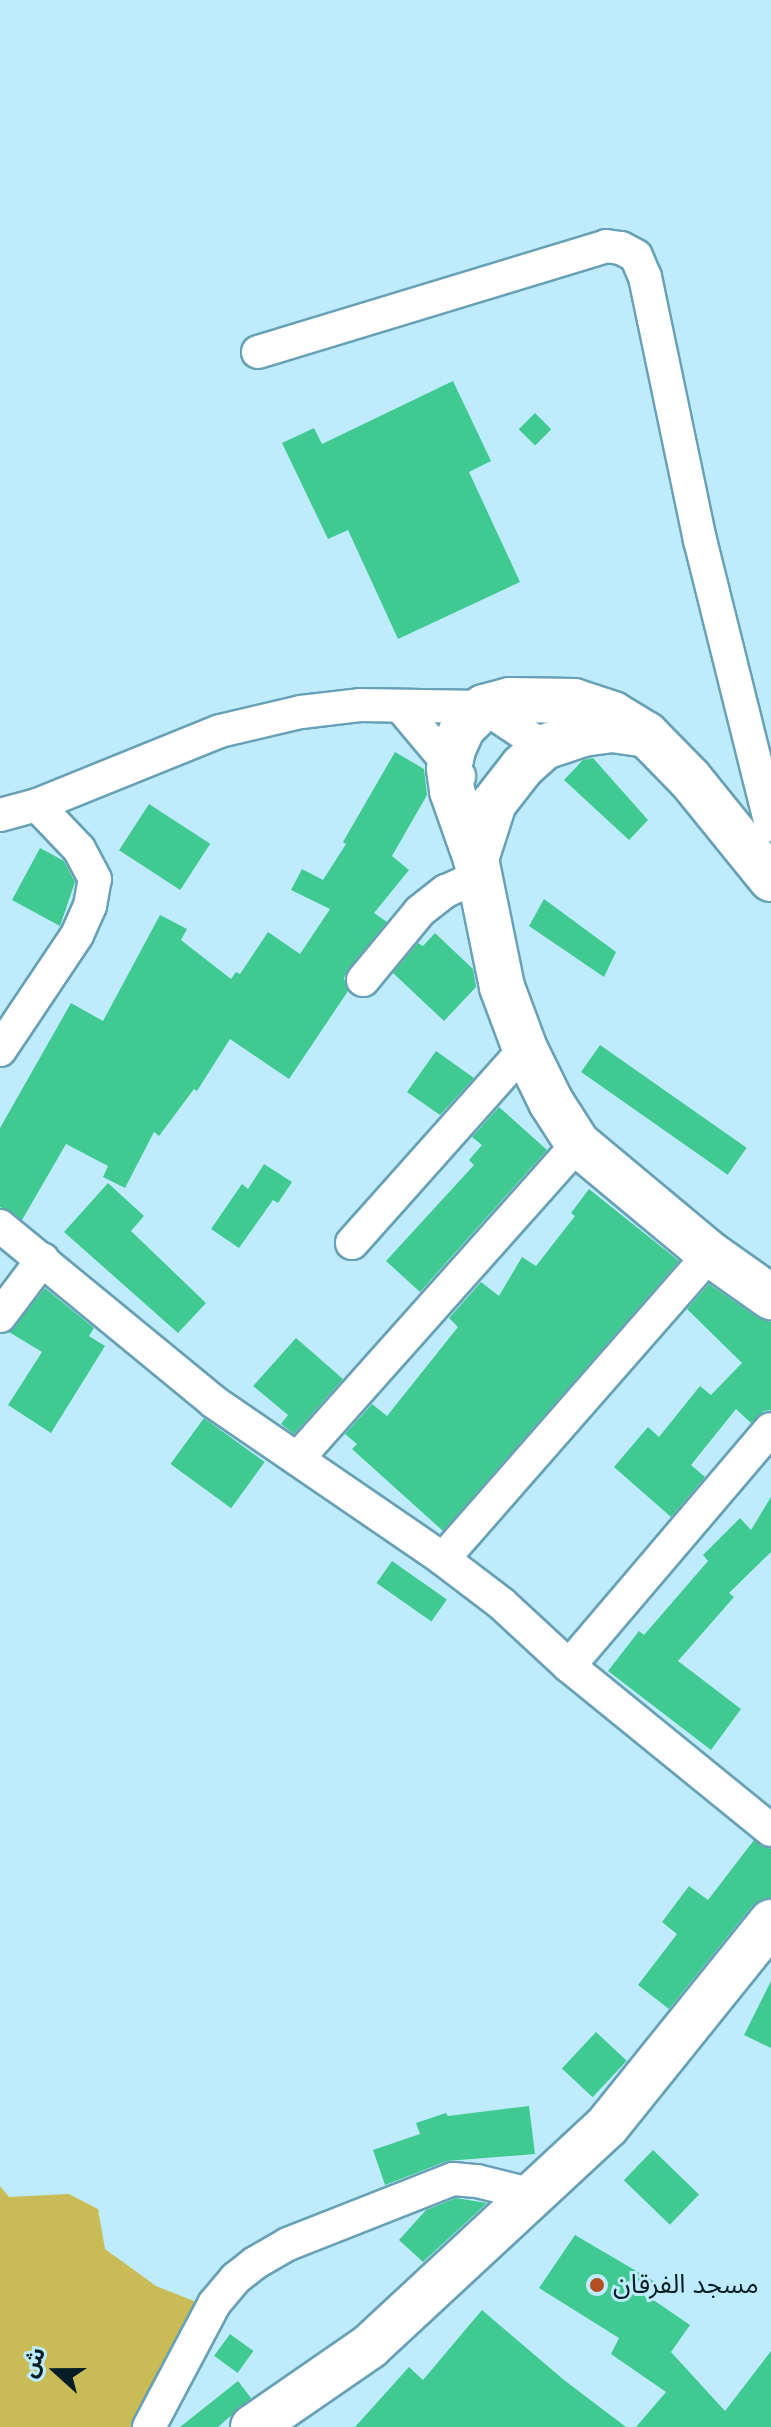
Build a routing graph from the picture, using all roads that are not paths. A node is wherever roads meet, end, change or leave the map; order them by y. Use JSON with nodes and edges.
{"nodes":[{"id":1,"x":258,"y":352,"type":"dead end"},
{"id":2,"x":484,"y":707,"type":"junction"},
{"id":3,"x":402,"y":708,"type":"junction"},
{"id":4,"x":646,"y":734,"type":"junction"},
{"id":5,"x":544,"y":747,"type":"junction"},
{"id":6,"x":449,"y":769,"type":"junction"},
{"id":7,"x":494,"y":803,"type":"junction"},
{"id":8,"x":37,"y":805,"type":"junction"},
{"id":9,"x":0,"y":815,"type":"edge"},
{"id":10,"x":771,"y":825,"type":"edge"},
{"id":11,"x":478,"y":867,"type":"junction"},
{"id":12,"x":771,"y":879,"type":"edge"},
{"id":13,"x":363,"y":980,"type":"dead end"},
{"id":14,"x":525,"y":1049,"type":"junction"},
{"id":15,"x":0,"y":1050,"type":"edge"},
{"id":16,"x":578,"y":1144,"type":"junction"},
{"id":17,"x":0,"y":1226,"type":"edge"},
{"id":18,"x":352,"y":1243,"type":"dead end"},
{"id":19,"x":710,"y":1254,"type":"junction"},
{"id":20,"x":43,"y":1259,"type":"junction"},
{"id":21,"x":771,"y":1297,"type":"edge"},
{"id":22,"x":0,"y":1316,"type":"edge"},
{"id":23,"x":771,"y":1429,"type":"edge"},
{"id":24,"x":298,"y":1458,"type":"junction"},
{"id":25,"x":443,"y":1559,"type":"junction"},
{"id":26,"x":569,"y":1666,"type":"junction"},
{"id":27,"x":771,"y":1830,"type":"edge"},
{"id":28,"x":771,"y":1922,"type":"edge"},
{"id":29,"x":533,"y":2195,"type":"junction"},
{"id":30,"x":149,"y":2427,"type":"edge"},
{"id":31,"x":253,"y":2427,"type":"edge"}],
"edges":[{"from":1,"to":10,"type":"street"},
{"from":2,"to":3,"type":"street"},
{"from":2,"to":4,"type":"main road"},
{"from":2,"to":5,"type":"street"},
{"from":2,"to":6,"type":"main road"},
{"from":3,"to":6,"type":"street"},
{"from":3,"to":8,"type":"street"},
{"from":4,"to":5,"type":"main road"},
{"from":4,"to":12,"type":"main road"},
{"from":5,"to":7,"type":"main road"},
{"from":6,"to":7,"type":"street"},
{"from":6,"to":11,"type":"main road"},
{"from":7,"to":11,"type":"main road"},
{"from":8,"to":9,"type":"street"},
{"from":8,"to":15,"type":"street"},
{"from":11,"to":13,"type":"street"},
{"from":11,"to":14,"type":"main road"},
{"from":14,"to":16,"type":"main road"},
{"from":14,"to":18,"type":"street"},
{"from":16,"to":19,"type":"main road"},
{"from":16,"to":24,"type":"street"},
{"from":17,"to":20,"type":"street"},
{"from":19,"to":21,"type":"main road"},
{"from":19,"to":25,"type":"street"},
{"from":20,"to":22,"type":"street"},
{"from":20,"to":24,"type":"street"},
{"from":23,"to":26,"type":"street"},
{"from":24,"to":25,"type":"street"},
{"from":25,"to":26,"type":"street"},
{"from":26,"to":27,"type":"street"},
{"from":28,"to":29,"type":"main road"},
{"from":29,"to":30,"type":"street"},
{"from":29,"to":31,"type":"main road"}]}
